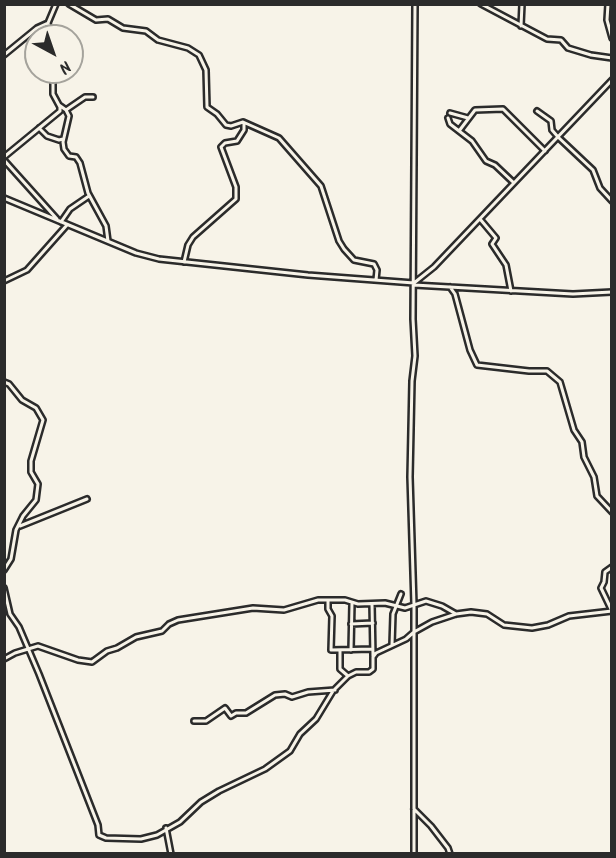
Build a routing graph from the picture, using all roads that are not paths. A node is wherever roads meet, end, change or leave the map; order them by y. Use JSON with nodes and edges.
{"nodes":[{"id":1,"x":56,"y":4,"type":"edge"},
{"id":2,"x":69,"y":4,"type":"edge"},
{"id":3,"x":415,"y":4,"type":"edge"},
{"id":4,"x":480,"y":4,"type":"edge"},
{"id":5,"x":522,"y":4,"type":"edge"},
{"id":6,"x":608,"y":4,"type":"edge"},
{"id":7,"x":48,"y":23,"type":"joint"},
{"id":8,"x":521,"y":26,"type":"junction"},
{"id":9,"x":612,"y":38,"type":"edge"},
{"id":10,"x":5,"y":54,"type":"edge"},
{"id":11,"x":612,"y":58,"type":"edge"},
{"id":12,"x":612,"y":80,"type":"edge"},
{"id":13,"x":53,"y":84,"type":"edge"},
{"id":14,"x":93,"y":97,"type":"dead end"},
{"id":15,"x":59,"y":105,"type":"junction"},
{"id":16,"x":66,"y":110,"type":"junction"},
{"id":17,"x":537,"y":111,"type":"dead end"},
{"id":18,"x":450,"y":113,"type":"dead end"},
{"id":19,"x":448,"y":117,"type":"dead end"},
{"id":20,"x":468,"y":118,"type":"junction"},
{"id":21,"x":243,"y":122,"type":"junction"},
{"id":22,"x":39,"y":128,"type":"junction"},
{"id":23,"x":459,"y":131,"type":"junction"},
{"id":24,"x":558,"y":137,"type":"junction"},
{"id":25,"x":61,"y":139,"type":"junction"},
{"id":26,"x":545,"y":151,"type":"junction"},
{"id":27,"x":5,"y":158,"type":"edge"},
{"id":28,"x":514,"y":183,"type":"junction"},
{"id":29,"x":89,"y":196,"type":"junction"},
{"id":30,"x":4,"y":198,"type":"edge"},
{"id":31,"x":612,"y":201,"type":"edge"},
{"id":32,"x":480,"y":219,"type":"junction"},
{"id":33,"x":59,"y":221,"type":"junction"},
{"id":34,"x":67,"y":225,"type":"junction"},
{"id":35,"x":108,"y":242,"type":"junction"},
{"id":36,"x":184,"y":262,"type":"junction"},
{"id":37,"x":376,"y":280,"type":"junction"},
{"id":38,"x":4,"y":281,"type":"edge"},
{"id":39,"x":414,"y":284,"type":"junction"},
{"id":40,"x":450,"y":287,"type":"junction"},
{"id":41,"x":511,"y":291,"type":"junction"},
{"id":42,"x":612,"y":292,"type":"edge"},
{"id":43,"x":4,"y":382,"type":"edge"},
{"id":44,"x":87,"y":500,"type":"dead end"},
{"id":45,"x":612,"y":512,"type":"edge"},
{"id":46,"x":18,"y":526,"type":"junction"},
{"id":47,"x":612,"y":567,"type":"edge"},
{"id":48,"x":4,"y":570,"type":"edge"},
{"id":49,"x":4,"y":588,"type":"edge"},
{"id":50,"x":400,"y":594,"type":"dead end"},
{"id":51,"x":328,"y":600,"type":"junction"},
{"id":52,"x":352,"y":603,"type":"junction"},
{"id":53,"x":372,"y":604,"type":"junction"},
{"id":54,"x":395,"y":605,"type":"junction"},
{"id":55,"x":414,"y":605,"type":"junction"},
{"id":56,"x":612,"y":611,"type":"edge"},
{"id":57,"x":456,"y":614,"type":"junction"},
{"id":58,"x":373,"y":623,"type":"junction"},
{"id":59,"x":351,"y":624,"type":"junction"},
{"id":60,"x":414,"y":632,"type":"junction"},
{"id":61,"x":392,"y":645,"type":"junction"},
{"id":62,"x":29,"y":648,"type":"junction"},
{"id":63,"x":372,"y":649,"type":"junction"},
{"id":64,"x":351,"y":650,"type":"junction"},
{"id":65,"x":340,"y":651,"type":"junction"},
{"id":66,"x":373,"y":657,"type":"junction"},
{"id":67,"x":4,"y":659,"type":"edge"},
{"id":68,"x":348,"y":676,"type":"junction"},
{"id":69,"x":335,"y":690,"type":"junction"},
{"id":70,"x":194,"y":721,"type":"dead end"},
{"id":71,"x":414,"y":809,"type":"junction"},
{"id":72,"x":166,"y":828,"type":"junction"},
{"id":73,"x":171,"y":854,"type":"edge"},
{"id":74,"x":414,"y":854,"type":"edge"},
{"id":75,"x":450,"y":854,"type":"edge"}],
"edges":[{"from":1,"to":7,"type":"street"},
{"from":2,"to":21,"type":"street"},
{"from":3,"to":39,"type":"street"},
{"from":4,"to":8,"type":"street"},
{"from":5,"to":8,"type":"street"},
{"from":6,"to":9,"type":"street"},
{"from":7,"to":10,"type":"street"},
{"from":8,"to":11,"type":"street"},
{"from":12,"to":24,"type":"street"},
{"from":13,"to":15,"type":"street"},
{"from":14,"to":16,"type":"street"},
{"from":15,"to":16,"type":"street"},
{"from":15,"to":22,"type":"street"},
{"from":16,"to":25,"type":"street"},
{"from":17,"to":24,"type":"street"},
{"from":18,"to":20,"type":"street"},
{"from":19,"to":23,"type":"street"},
{"from":20,"to":23,"type":"street"},
{"from":20,"to":26,"type":"street"},
{"from":21,"to":36,"type":"street"},
{"from":21,"to":37,"type":"street"},
{"from":22,"to":25,"type":"street"},
{"from":22,"to":27,"type":"street"},
{"from":23,"to":28,"type":"street"},
{"from":24,"to":26,"type":"street"},
{"from":24,"to":31,"type":"street"},
{"from":25,"to":29,"type":"street"},
{"from":26,"to":28,"type":"street"},
{"from":27,"to":33,"type":"street"},
{"from":28,"to":32,"type":"street"},
{"from":29,"to":33,"type":"street"},
{"from":29,"to":35,"type":"street"},
{"from":30,"to":33,"type":"street"},
{"from":32,"to":39,"type":"street"},
{"from":32,"to":41,"type":"street"},
{"from":33,"to":34,"type":"street"},
{"from":34,"to":35,"type":"street"},
{"from":34,"to":38,"type":"street"},
{"from":35,"to":36,"type":"street"},
{"from":36,"to":37,"type":"street"},
{"from":37,"to":39,"type":"street"},
{"from":39,"to":40,"type":"street"},
{"from":39,"to":55,"type":"street"},
{"from":40,"to":41,"type":"street"},
{"from":40,"to":45,"type":"street"},
{"from":41,"to":42,"type":"street"},
{"from":43,"to":46,"type":"street"},
{"from":44,"to":46,"type":"street"},
{"from":46,"to":48,"type":"street"},
{"from":47,"to":56,"type":"street"},
{"from":49,"to":62,"type":"street"},
{"from":50,"to":54,"type":"street"},
{"from":51,"to":52,"type":"street"},
{"from":51,"to":62,"type":"street"},
{"from":51,"to":65,"type":"street"},
{"from":52,"to":53,"type":"street"},
{"from":52,"to":59,"type":"street"},
{"from":53,"to":54,"type":"street"},
{"from":53,"to":58,"type":"street"},
{"from":54,"to":55,"type":"street"},
{"from":54,"to":61,"type":"street"},
{"from":55,"to":57,"type":"street"},
{"from":55,"to":60,"type":"street"},
{"from":56,"to":57,"type":"street"},
{"from":57,"to":60,"type":"street"},
{"from":58,"to":59,"type":"street"},
{"from":58,"to":63,"type":"street"},
{"from":59,"to":64,"type":"street"},
{"from":60,"to":61,"type":"street"},
{"from":60,"to":71,"type":"street"},
{"from":61,"to":66,"type":"street"},
{"from":62,"to":67,"type":"street"},
{"from":62,"to":72,"type":"street"},
{"from":63,"to":64,"type":"street"},
{"from":63,"to":66,"type":"street"},
{"from":64,"to":65,"type":"street"},
{"from":65,"to":68,"type":"street"},
{"from":66,"to":68,"type":"street"},
{"from":68,"to":69,"type":"street"},
{"from":69,"to":70,"type":"street"},
{"from":69,"to":72,"type":"street"},
{"from":71,"to":74,"type":"street"},
{"from":71,"to":75,"type":"street"},
{"from":72,"to":73,"type":"street"}]}
